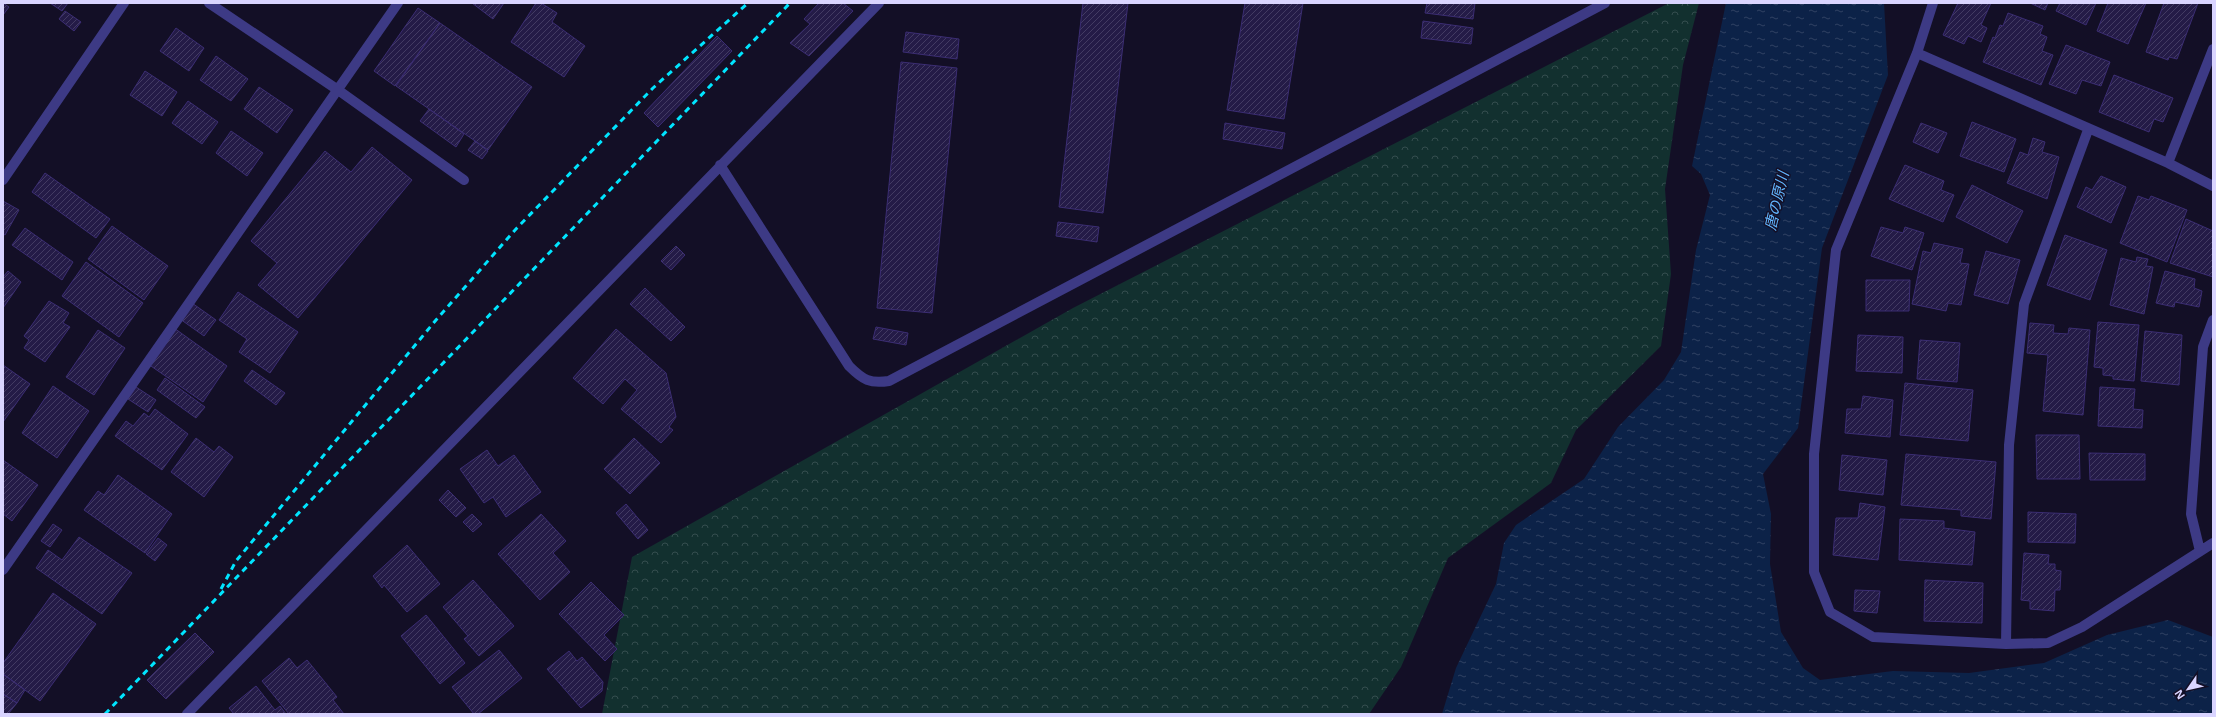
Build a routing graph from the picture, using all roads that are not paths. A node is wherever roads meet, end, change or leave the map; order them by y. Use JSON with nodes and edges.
{"nodes":[{"id":1,"x":124,"y":3,"type":"edge"},
{"id":2,"x":209,"y":3,"type":"edge"},
{"id":3,"x":398,"y":3,"type":"edge"},
{"id":4,"x":879,"y":3,"type":"edge"},
{"id":5,"x":1605,"y":3,"type":"edge"},
{"id":6,"x":1933,"y":3,"type":"edge"},
{"id":7,"x":2213,"y":49,"type":"edge"},
{"id":8,"x":1917,"y":53,"type":"junction"},
{"id":9,"x":338,"y":90,"type":"junction"},
{"id":10,"x":2088,"y":130,"type":"junction"},
{"id":11,"x":2168,"y":163,"type":"junction"},
{"id":12,"x":720,"y":165,"type":"junction"},
{"id":13,"x":3,"y":180,"type":"edge"},
{"id":14,"x":464,"y":180,"type":"dead end"},
{"id":15,"x":2213,"y":186,"type":"edge"},
{"id":16,"x":2213,"y":320,"type":"edge"},
{"id":17,"x":2213,"y":543,"type":"edge"},
{"id":18,"x":2200,"y":551,"type":"junction"},
{"id":19,"x":3,"y":570,"type":"edge"},
{"id":20,"x":2006,"y":644,"type":"junction"},
{"id":21,"x":187,"y":714,"type":"edge"}],
"edges":[{"from":1,"to":13,"type":"street"},
{"from":2,"to":9,"type":"street"},
{"from":3,"to":9,"type":"street"},
{"from":4,"to":12,"type":"street"},
{"from":5,"to":12,"type":"street"},
{"from":6,"to":8,"type":"street"},
{"from":7,"to":11,"type":"street"},
{"from":8,"to":10,"type":"street"},
{"from":8,"to":20,"type":"street"},
{"from":9,"to":14,"type":"street"},
{"from":9,"to":19,"type":"street"},
{"from":10,"to":11,"type":"street"},
{"from":10,"to":20,"type":"street"},
{"from":11,"to":15,"type":"street"},
{"from":12,"to":21,"type":"street"},
{"from":16,"to":18,"type":"street"},
{"from":17,"to":18,"type":"street"},
{"from":18,"to":20,"type":"street"}]}
